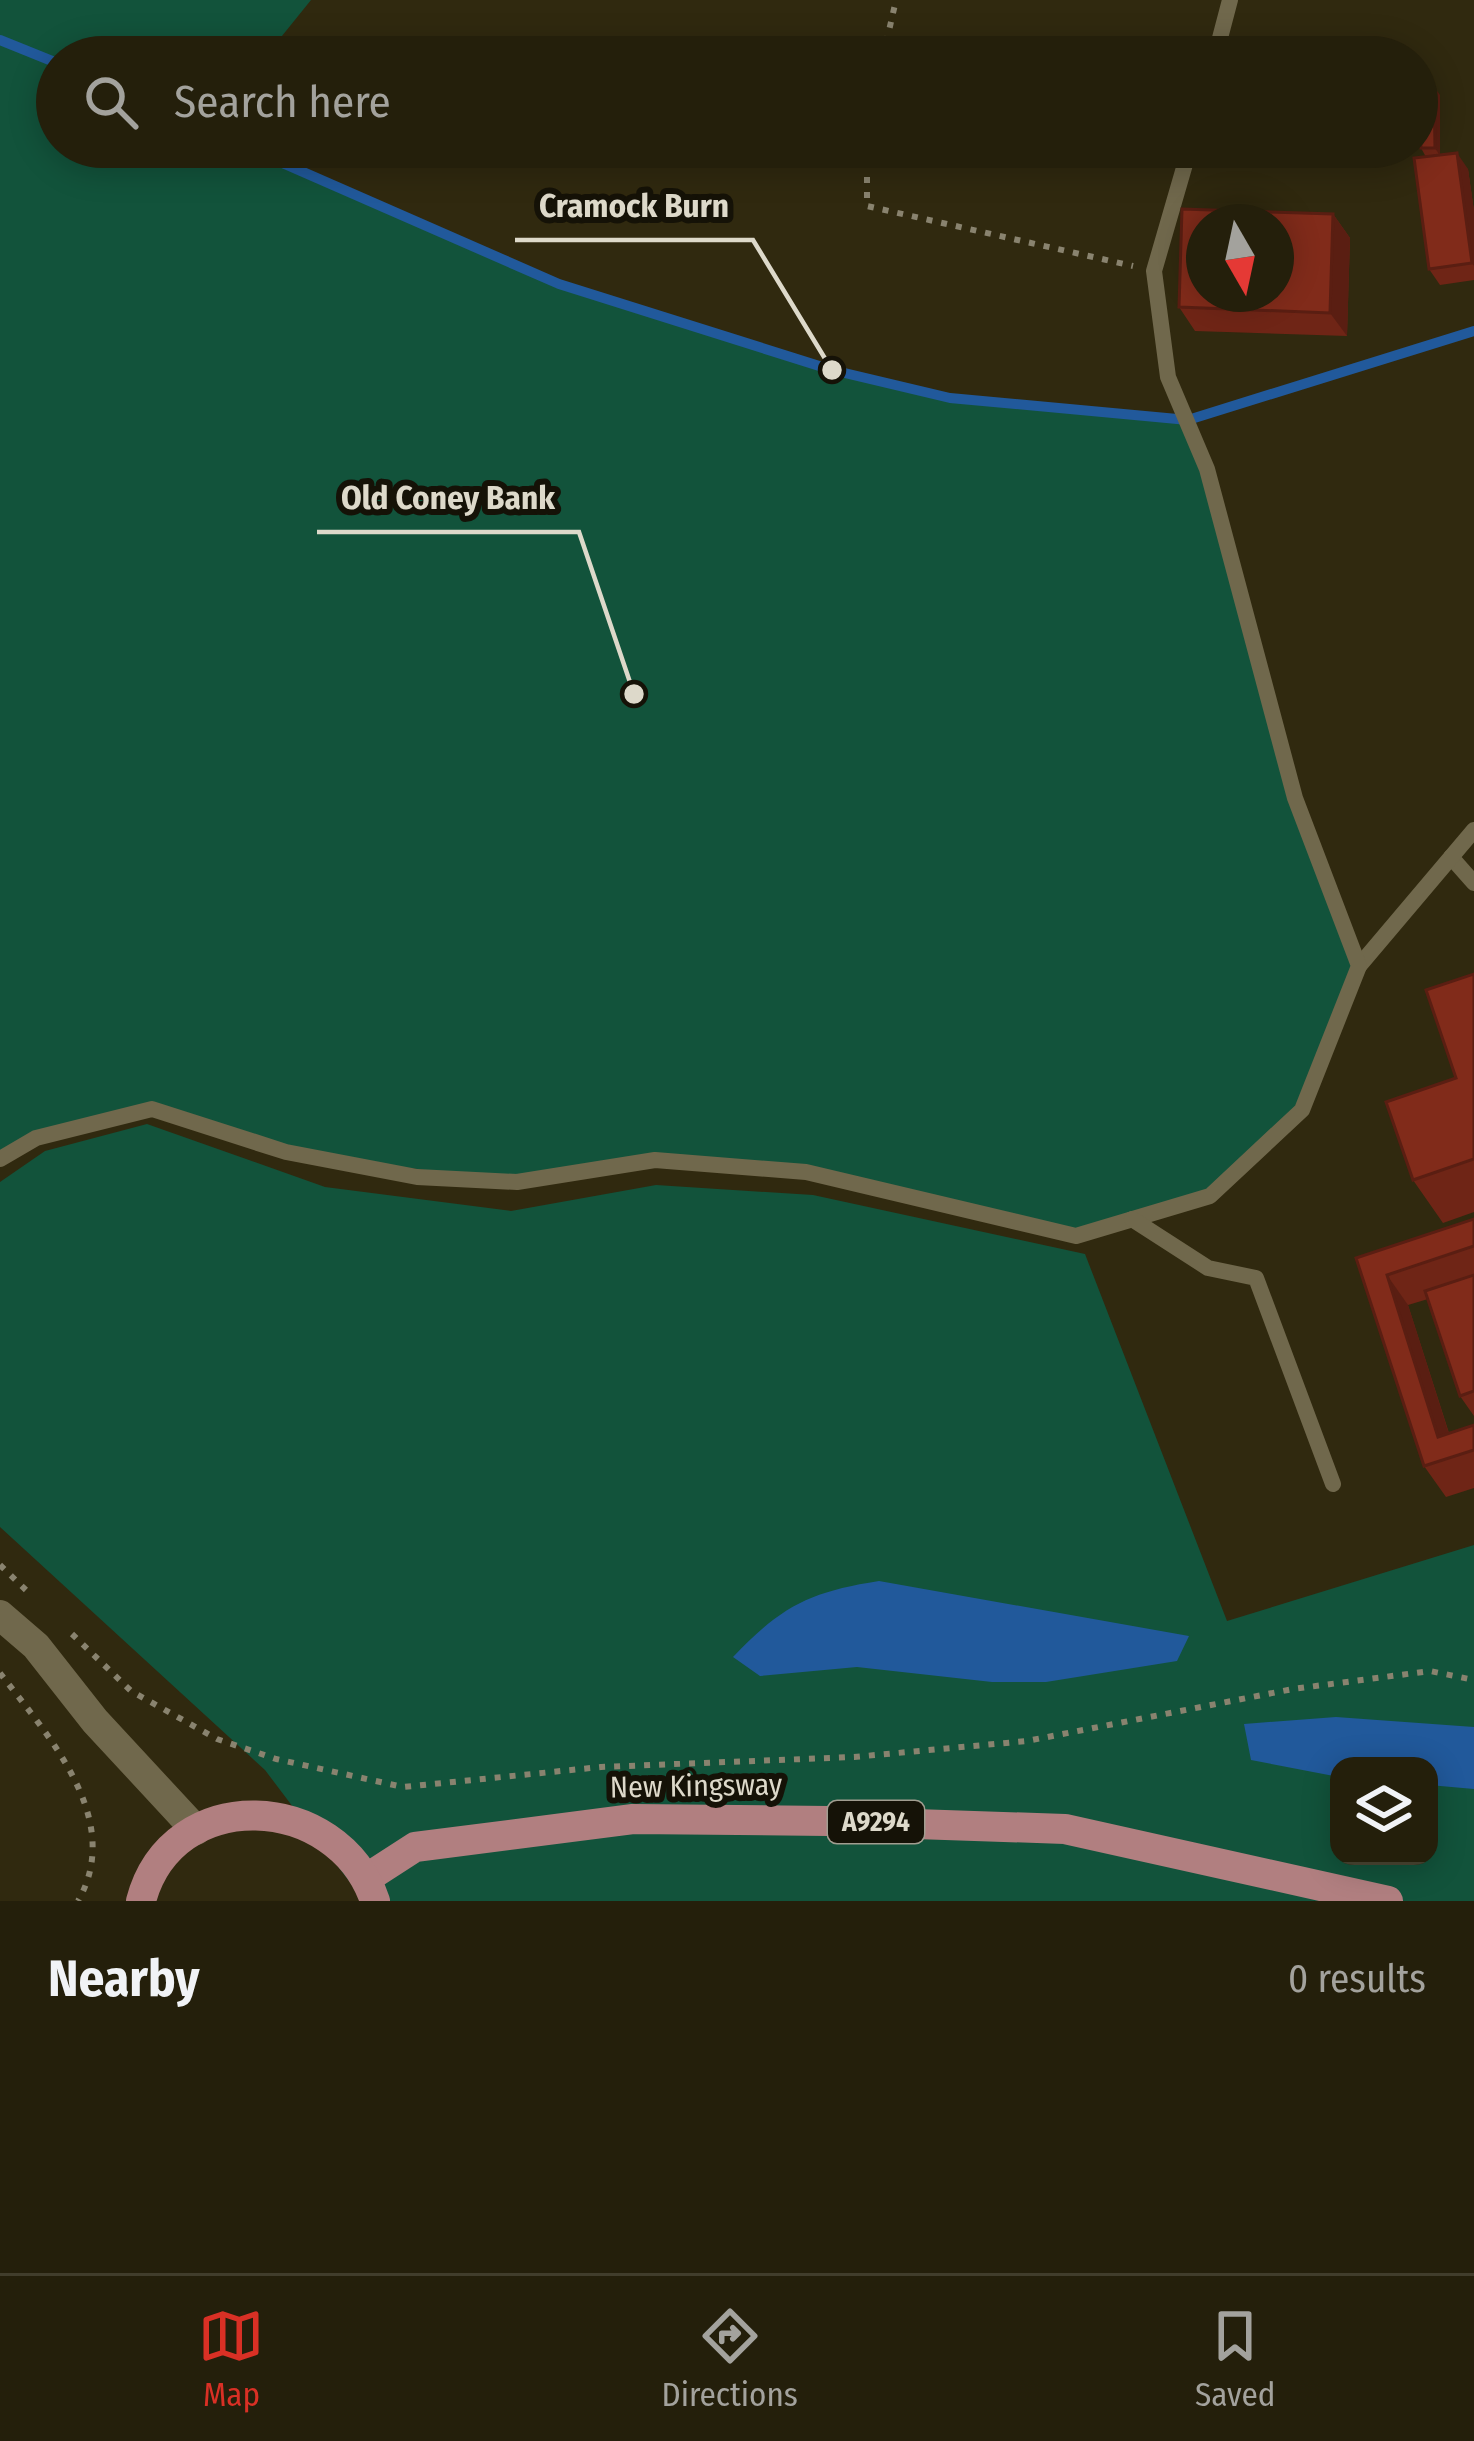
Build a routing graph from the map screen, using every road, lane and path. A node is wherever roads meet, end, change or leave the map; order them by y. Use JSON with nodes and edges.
{"nodes":[{"id":1,"x":896,"y":0,"type":"edge"},
{"id":2,"x":1230,"y":0,"type":"edge"},
{"id":3,"x":888,"y":36,"type":"edge"},
{"id":4,"x":1221,"y":36,"type":"edge"},
{"id":5,"x":867,"y":168,"type":"edge"},
{"id":6,"x":1184,"y":168,"type":"edge"},
{"id":7,"x":1154,"y":271,"type":"junction"},
{"id":8,"x":1474,"y":830,"type":"edge"},
{"id":9,"x":1451,"y":857,"type":"junction"},
{"id":10,"x":1474,"y":883,"type":"edge"},
{"id":11,"x":1359,"y":966,"type":"junction"},
{"id":12,"x":0,"y":1159,"type":"edge"},
{"id":13,"x":1132,"y":1219,"type":"junction"},
{"id":14,"x":1333,"y":1484,"type":"dead end"},
{"id":15,"x":0,"y":1616,"type":"edge"},
{"id":16,"x":0,"y":1672,"type":"edge"},
{"id":17,"x":1474,"y":1681,"type":"edge"},
{"id":18,"x":131,"y":1690,"type":"dead end"},
{"id":19,"x":196,"y":1830,"type":"junction"},
{"id":20,"x":371,"y":1889,"type":"edge"},
{"id":21,"x":78,"y":1901,"type":"edge"},
{"id":22,"x":142,"y":1901,"type":"edge"},
{"id":23,"x":1388,"y":1901,"type":"edge"}],
"edges":[{"from":1,"to":3,"type":"path"},
{"from":2,"to":4,"type":"lane"},
{"from":5,"to":7,"type":"path"},
{"from":6,"to":7,"type":"lane"},
{"from":7,"to":11,"type":"lane"},
{"from":8,"to":9,"type":"lane"},
{"from":9,"to":10,"type":"lane"},
{"from":9,"to":11,"type":"lane"},
{"from":11,"to":13,"type":"lane"},
{"from":12,"to":13,"type":"lane"},
{"from":13,"to":14,"type":"lane"},
{"from":15,"to":19,"type":"street"},
{"from":16,"to":21,"type":"path"},
{"from":17,"to":18,"type":"path"},
{"from":19,"to":20,"type":"main road"},
{"from":19,"to":22,"type":"main road"},
{"from":20,"to":23,"type":"main road","name":"New Kingsway","number":"A9294"}]}
